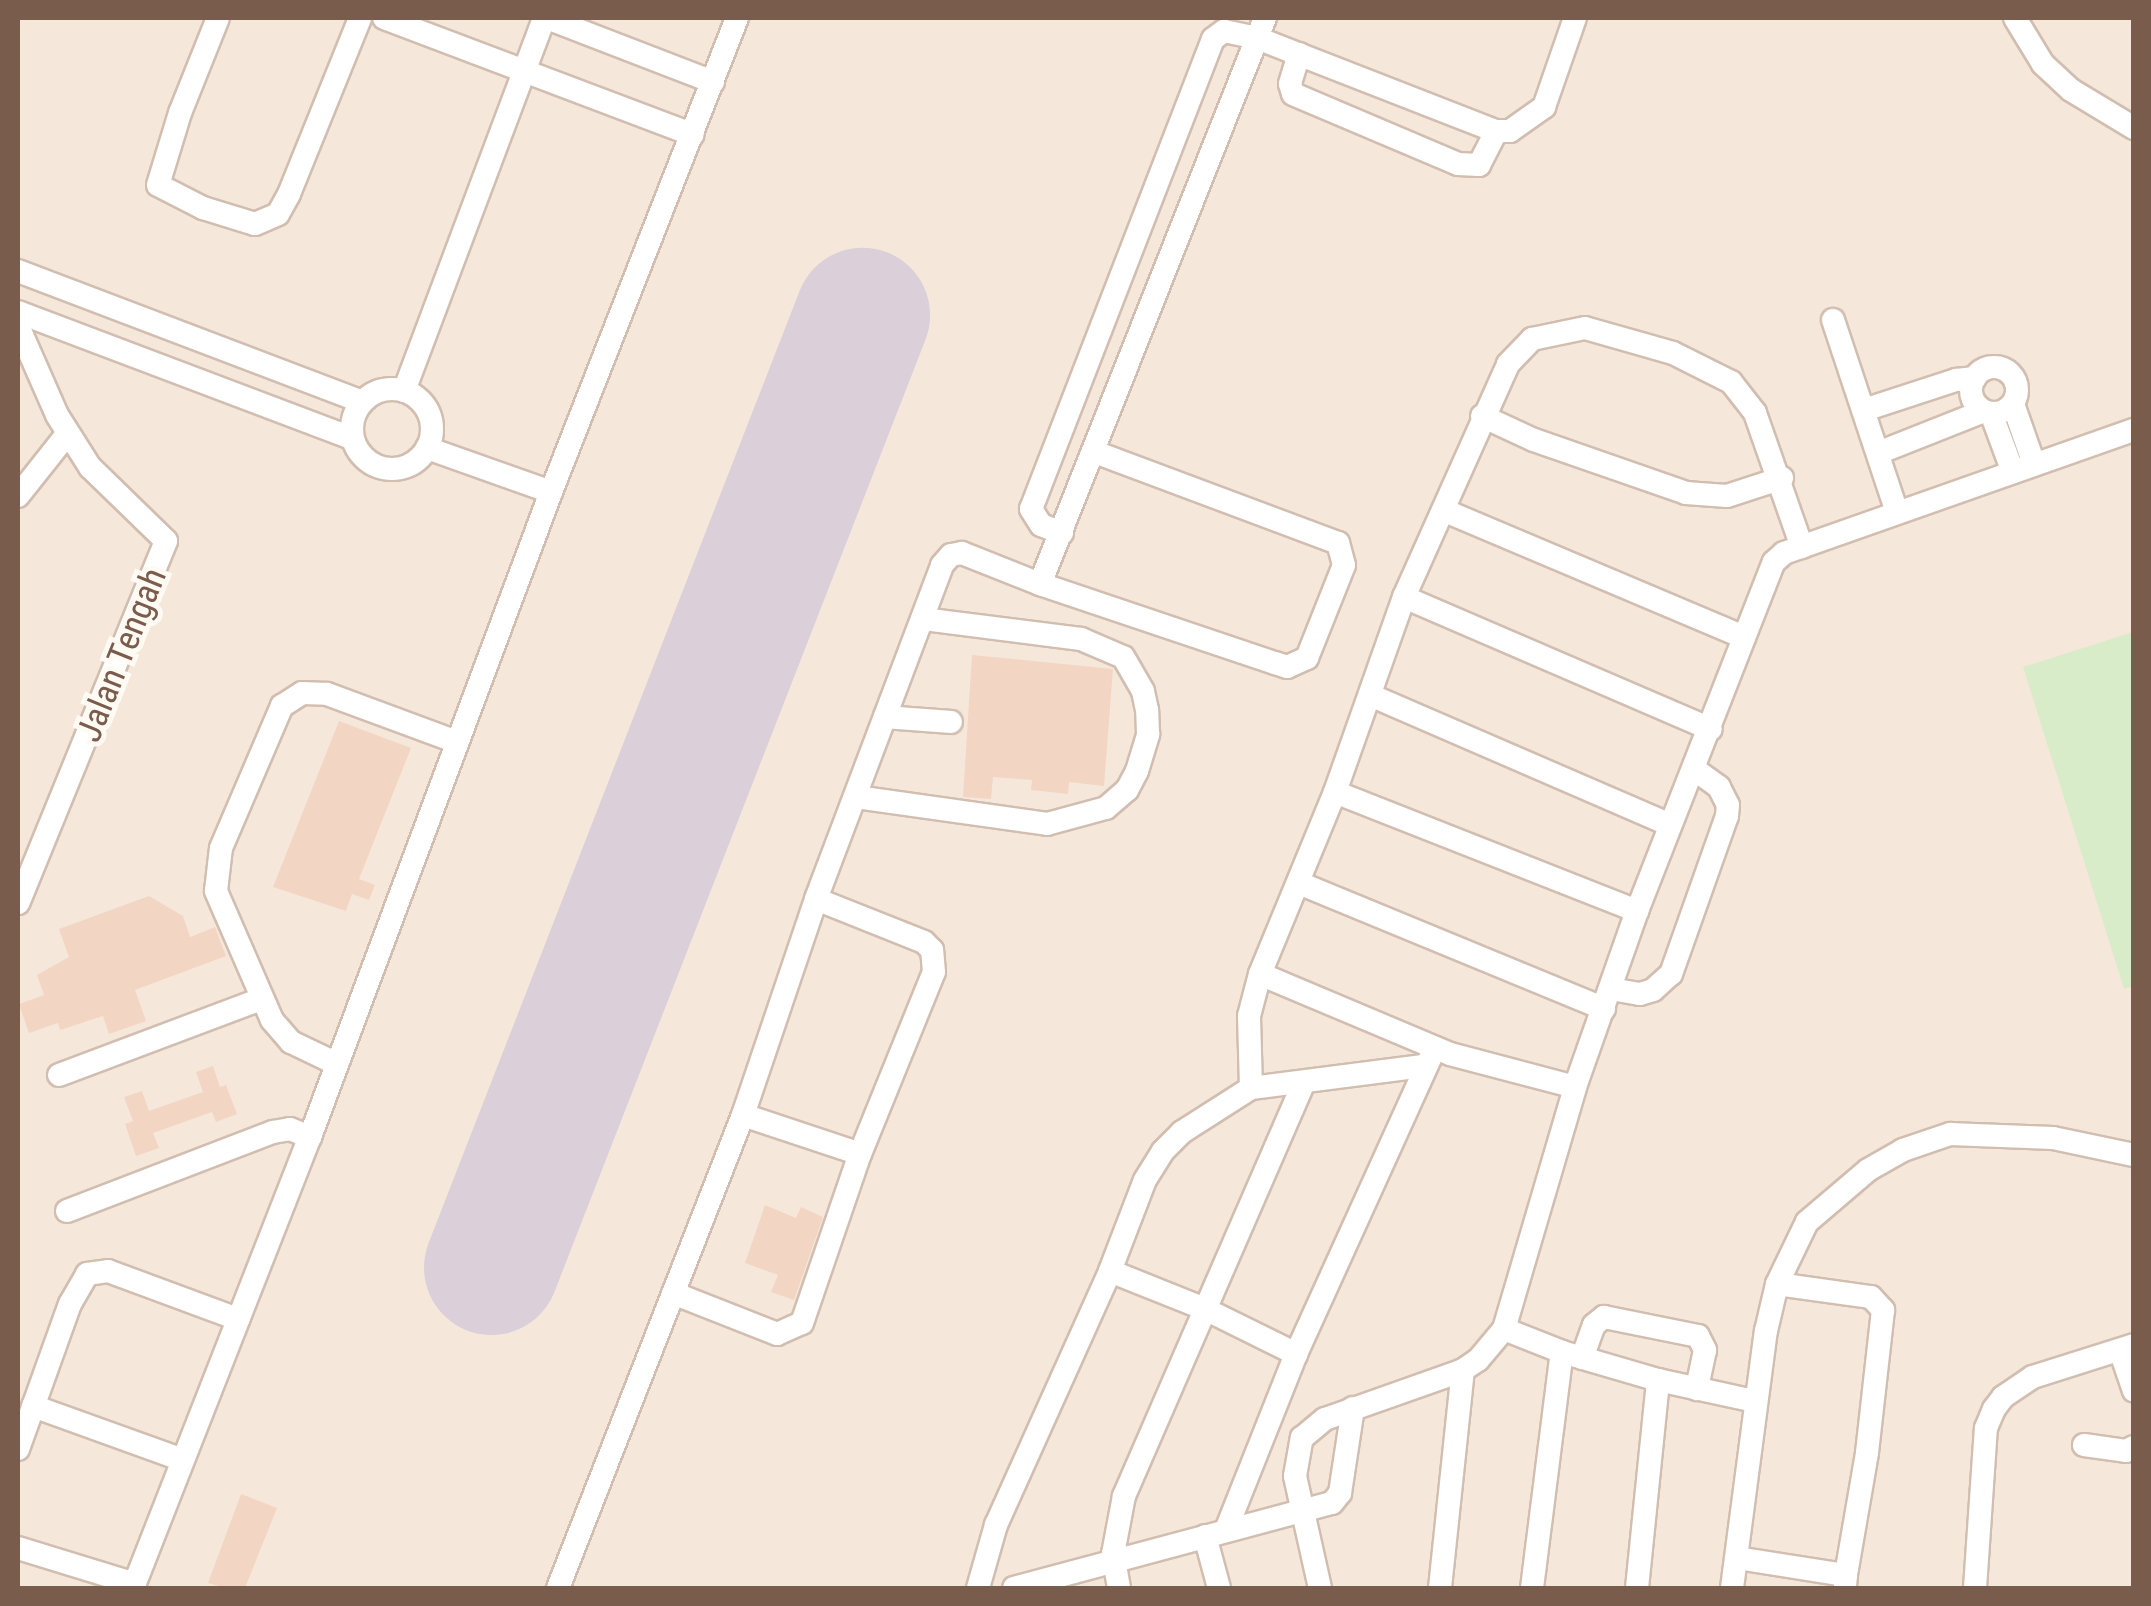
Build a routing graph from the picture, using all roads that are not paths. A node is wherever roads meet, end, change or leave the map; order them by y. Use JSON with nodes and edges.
{"nodes":[{"id":1,"x":218,"y":18,"type":"edge"},
{"id":2,"x":360,"y":18,"type":"edge"},
{"id":3,"x":384,"y":18,"type":"edge"},
{"id":4,"x":546,"y":18,"type":"edge"},
{"id":5,"x":737,"y":18,"type":"edge"},
{"id":6,"x":1576,"y":18,"type":"edge"},
{"id":7,"x":2015,"y":18,"type":"edge"},
{"id":8,"x":1261,"y":28,"type":"edge"},
{"id":9,"x":1299,"y":54,"type":"junction"},
{"id":10,"x":524,"y":70,"type":"junction"},
{"id":11,"x":713,"y":82,"type":"junction"},
{"id":12,"x":2134,"y":128,"type":"edge"},
{"id":13,"x":1496,"y":132,"type":"junction"},
{"id":14,"x":693,"y":135,"type":"junction"},
{"id":15,"x":1153,"y":191,"type":"junction"},
{"id":16,"x":1192,"y":204,"type":"junction"},
{"id":17,"x":18,"y":270,"type":"edge"},
{"id":18,"x":18,"y":312,"type":"edge"},
{"id":19,"x":140,"y":318,"type":"junction"},
{"id":20,"x":1834,"y":320,"type":"dead end"},
{"id":21,"x":18,"y":326,"type":"edge"},
{"id":22,"x":125,"y":352,"type":"junction"},
{"id":23,"x":1974,"y":378,"type":"junction"},
{"id":24,"x":404,"y":390,"type":"junction"},
{"id":25,"x":362,"y":402,"type":"junction"},
{"id":26,"x":1996,"y":409,"type":"junction"},
{"id":27,"x":1864,"y":410,"type":"junction"},
{"id":28,"x":1482,"y":416,"type":"junction"},
{"id":29,"x":2134,"y":430,"type":"edge"},
{"id":30,"x":68,"y":434,"type":"junction"},
{"id":31,"x":352,"y":438,"type":"junction"},
{"id":32,"x":427,"y":448,"type":"junction"},
{"id":33,"x":1095,"y":452,"type":"junction"},
{"id":34,"x":1878,"y":454,"type":"junction"},
{"id":35,"x":2024,"y":468,"type":"junction"},
{"id":36,"x":1782,"y":478,"type":"junction"},
{"id":37,"x":551,"y":492,"type":"junction"},
{"id":38,"x":18,"y":496,"type":"edge"},
{"id":39,"x":1443,"y":510,"type":"junction"},
{"id":40,"x":1897,"y":512,"type":"junction"},
{"id":41,"x":1062,"y":533,"type":"junction"},
{"id":42,"x":1802,"y":547,"type":"junction"},
{"id":43,"x":1040,"y":584,"type":"junction"},
{"id":44,"x":1404,"y":598,"type":"junction"},
{"id":45,"x":922,"y":619,"type":"junction"},
{"id":46,"x":1744,"y":637,"type":"junction"},
{"id":47,"x":1370,"y":695,"type":"junction"},
{"id":48,"x":885,"y":717,"type":"junction"},
{"id":49,"x":951,"y":722,"type":"dead end"},
{"id":50,"x":1711,"y":729,"type":"junction"},
{"id":51,"x":457,"y":742,"type":"junction"},
{"id":52,"x":1694,"y":770,"type":"junction"},
{"id":53,"x":1334,"y":792,"type":"junction"},
{"id":54,"x":856,"y":796,"type":"junction"},
{"id":55,"x":1670,"y":825,"type":"junction"},
{"id":56,"x":1299,"y":883,"type":"junction"},
{"id":57,"x":816,"y":899,"type":"junction"},
{"id":58,"x":18,"y":902,"type":"edge"},
{"id":59,"x":1637,"y":912,"type":"junction"},
{"id":60,"x":1260,"y":974,"type":"junction"},
{"id":61,"x":262,"y":999,"type":"junction"},
{"id":62,"x":1608,"y":999,"type":"junction"},
{"id":63,"x":1429,"y":1057,"type":"junction"},
{"id":64,"x":335,"y":1063,"type":"junction"},
{"id":65,"x":59,"y":1075,"type":"dead end"},
{"id":66,"x":1304,"y":1084,"type":"junction"},
{"id":67,"x":1575,"y":1087,"type":"junction"},
{"id":68,"x":1250,"y":1088,"type":"junction"},
{"id":69,"x":744,"y":1115,"type":"junction"},
{"id":70,"x":310,"y":1137,"type":"junction"},
{"id":71,"x":860,"y":1154,"type":"junction"},
{"id":72,"x":2134,"y":1155,"type":"edge"},
{"id":73,"x":66,"y":1210,"type":"dead end"},
{"id":74,"x":1110,"y":1271,"type":"junction"},
{"id":75,"x":1777,"y":1284,"type":"junction"},
{"id":76,"x":672,"y":1294,"type":"junction"},
{"id":77,"x":1205,"y":1310,"type":"junction"},
{"id":78,"x":238,"y":1320,"type":"junction"},
{"id":79,"x":1504,"y":1330,"type":"junction"},
{"id":80,"x":2126,"y":1347,"type":"edge"},
{"id":81,"x":1296,"y":1354,"type":"junction"},
{"id":82,"x":1572,"y":1355,"type":"junction"},
{"id":83,"x":1463,"y":1370,"type":"junction"},
{"id":84,"x":1658,"y":1380,"type":"junction"},
{"id":85,"x":1696,"y":1388,"type":"junction"},
{"id":86,"x":2134,"y":1392,"type":"edge"},
{"id":87,"x":1754,"y":1401,"type":"junction"},
{"id":88,"x":33,"y":1406,"type":"junction"},
{"id":89,"x":1353,"y":1408,"type":"junction"},
{"id":90,"x":2084,"y":1445,"type":"dead end"},
{"id":91,"x":2134,"y":1447,"type":"edge"},
{"id":92,"x":18,"y":1449,"type":"edge"},
{"id":93,"x":183,"y":1460,"type":"junction"},
{"id":94,"x":1300,"y":1510,"type":"junction"},
{"id":95,"x":1215,"y":1533,"type":"junction"},
{"id":96,"x":18,"y":1548,"type":"edge"},
{"id":97,"x":1737,"y":1558,"type":"junction"},
{"id":98,"x":1112,"y":1564,"type":"junction"},
{"id":99,"x":1845,"y":1582,"type":"edge"},
{"id":100,"x":134,"y":1586,"type":"edge"},
{"id":101,"x":558,"y":1588,"type":"edge"},
{"id":102,"x":978,"y":1588,"type":"edge"},
{"id":103,"x":1014,"y":1588,"type":"edge"},
{"id":104,"x":1119,"y":1588,"type":"edge"},
{"id":105,"x":1219,"y":1588,"type":"edge"},
{"id":106,"x":1320,"y":1588,"type":"edge"},
{"id":107,"x":1440,"y":1588,"type":"edge"},
{"id":108,"x":1532,"y":1588,"type":"edge"},
{"id":109,"x":1637,"y":1588,"type":"edge"},
{"id":110,"x":1732,"y":1588,"type":"edge"},
{"id":111,"x":1975,"y":1588,"type":"edge"}],
"edges":[{"from":1,"to":2,"type":"street"},
{"from":3,"to":10,"type":"street"},
{"from":4,"to":10,"type":"street"},
{"from":4,"to":11,"type":"street"},
{"from":5,"to":11,"type":"street"},
{"from":6,"to":13,"type":"street"},
{"from":7,"to":12,"type":"street"},
{"from":8,"to":9,"type":"street"},
{"from":8,"to":15,"type":"street"},
{"from":8,"to":16,"type":"street"},
{"from":9,"to":13,"type":"street"},
{"from":9,"to":13,"type":"street"},
{"from":10,"to":14,"type":"street"},
{"from":10,"to":24,"type":"street"},
{"from":11,"to":14,"type":"street"},
{"from":14,"to":37,"type":"street"},
{"from":15,"to":16,"type":"street"},
{"from":15,"to":41,"type":"street"},
{"from":16,"to":33,"type":"street"},
{"from":17,"to":19,"type":"street"},
{"from":18,"to":22,"type":"street"},
{"from":19,"to":22,"type":"street"},
{"from":19,"to":25,"type":"street"},
{"from":20,"to":27,"type":"street"},
{"from":21,"to":30,"type":"street","name":"Jalan Tengah"},
{"from":22,"to":31,"type":"street"},
{"from":23,"to":26,"type":"street"},
{"from":23,"to":26,"type":"street"},
{"from":23,"to":27,"type":"street"},
{"from":24,"to":25,"type":"street"},
{"from":24,"to":32,"type":"street"},
{"from":25,"to":31,"type":"street"},
{"from":26,"to":34,"type":"street"},
{"from":26,"to":35,"type":"street"},
{"from":27,"to":34,"type":"street"},
{"from":28,"to":36,"type":"street"},
{"from":28,"to":36,"type":"street"},
{"from":28,"to":39,"type":"street"},
{"from":29,"to":35,"type":"street"},
{"from":30,"to":38,"type":"street"},
{"from":30,"to":58,"type":"street","name":"Jalan Tengah"},
{"from":31,"to":32,"type":"street"},
{"from":32,"to":37,"type":"street"},
{"from":33,"to":41,"type":"street"},
{"from":33,"to":43,"type":"street"},
{"from":34,"to":40,"type":"street"},
{"from":35,"to":40,"type":"street"},
{"from":36,"to":42,"type":"street"},
{"from":37,"to":51,"type":"street"},
{"from":39,"to":44,"type":"street"},
{"from":39,"to":46,"type":"street"},
{"from":40,"to":42,"type":"street"},
{"from":41,"to":43,"type":"street"},
{"from":42,"to":46,"type":"street"},
{"from":43,"to":45,"type":"street"},
{"from":44,"to":47,"type":"street"},
{"from":44,"to":50,"type":"street"},
{"from":45,"to":48,"type":"street"},
{"from":45,"to":54,"type":"street"},
{"from":46,"to":50,"type":"street"},
{"from":47,"to":53,"type":"street"},
{"from":47,"to":55,"type":"street"},
{"from":48,"to":49,"type":"street"},
{"from":48,"to":54,"type":"street"},
{"from":50,"to":52,"type":"street"},
{"from":51,"to":61,"type":"street"},
{"from":51,"to":64,"type":"street"},
{"from":52,"to":55,"type":"street"},
{"from":52,"to":62,"type":"street"},
{"from":53,"to":56,"type":"street"},
{"from":53,"to":59,"type":"street"},
{"from":54,"to":57,"type":"street"},
{"from":55,"to":59,"type":"street"},
{"from":56,"to":60,"type":"street"},
{"from":56,"to":62,"type":"street"},
{"from":57,"to":69,"type":"street"},
{"from":57,"to":71,"type":"street"},
{"from":59,"to":62,"type":"street"},
{"from":60,"to":63,"type":"street"},
{"from":60,"to":68,"type":"street"},
{"from":61,"to":64,"type":"street"},
{"from":61,"to":65,"type":"street"},
{"from":62,"to":67,"type":"street"},
{"from":63,"to":66,"type":"street"},
{"from":63,"to":67,"type":"street"},
{"from":63,"to":81,"type":"street"},
{"from":64,"to":70,"type":"street"},
{"from":66,"to":68,"type":"street"},
{"from":66,"to":77,"type":"street"},
{"from":67,"to":79,"type":"street"},
{"from":68,"to":74,"type":"street"},
{"from":69,"to":71,"type":"street"},
{"from":69,"to":76,"type":"street"},
{"from":70,"to":73,"type":"street"},
{"from":70,"to":78,"type":"street"},
{"from":71,"to":76,"type":"street"},
{"from":72,"to":75,"type":"street"},
{"from":74,"to":77,"type":"street"},
{"from":74,"to":102,"type":"street"},
{"from":75,"to":87,"type":"street"},
{"from":75,"to":99,"type":"street"},
{"from":76,"to":101,"type":"street"},
{"from":77,"to":81,"type":"street"},
{"from":77,"to":98,"type":"street"},
{"from":78,"to":88,"type":"street"},
{"from":78,"to":93,"type":"street"},
{"from":79,"to":82,"type":"street"},
{"from":79,"to":83,"type":"street"},
{"from":80,"to":86,"type":"street"},
{"from":80,"to":111,"type":"street"},
{"from":81,"to":95,"type":"street"},
{"from":82,"to":84,"type":"street"},
{"from":82,"to":85,"type":"street"},
{"from":82,"to":108,"type":"street"},
{"from":83,"to":89,"type":"street"},
{"from":83,"to":107,"type":"street"},
{"from":84,"to":85,"type":"street"},
{"from":84,"to":109,"type":"street"},
{"from":85,"to":87,"type":"street"},
{"from":87,"to":97,"type":"street"},
{"from":88,"to":92,"type":"street"},
{"from":88,"to":93,"type":"street"},
{"from":89,"to":94,"type":"street"},
{"from":89,"to":94,"type":"street"},
{"from":90,"to":91,"type":"street"},
{"from":93,"to":100,"type":"street"},
{"from":94,"to":95,"type":"street"},
{"from":94,"to":106,"type":"street"},
{"from":95,"to":98,"type":"street"},
{"from":95,"to":105,"type":"street"},
{"from":96,"to":100,"type":"street"},
{"from":97,"to":99,"type":"street"},
{"from":97,"to":110,"type":"street"},
{"from":98,"to":103,"type":"street"},
{"from":98,"to":104,"type":"street"}]}
